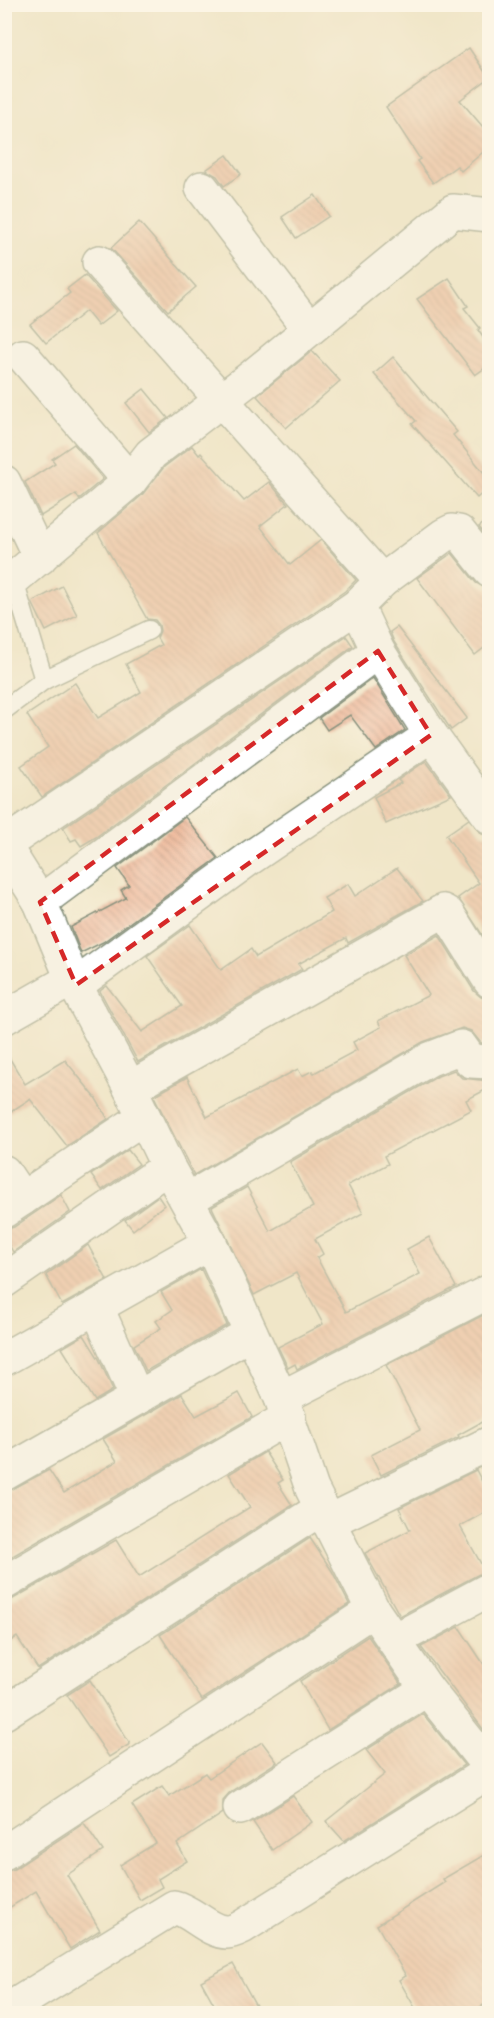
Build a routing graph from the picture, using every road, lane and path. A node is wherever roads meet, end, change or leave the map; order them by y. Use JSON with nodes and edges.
{"nodes":[{"id":1,"x":202,"y":188,"type":"dead end"},
{"id":2,"x":489,"y":215,"type":"edge"},
{"id":3,"x":99,"y":261,"type":"dead end"},
{"id":4,"x":309,"y":329,"type":"junction"},
{"id":5,"x":24,"y":356,"type":"dead end"},
{"id":6,"x":223,"y":400,"type":"junction"},
{"id":7,"x":130,"y":481,"type":"junction"},
{"id":8,"x":4,"y":482,"type":"edge"},
{"id":9,"x":40,"y":558,"type":"junction"},
{"id":10,"x":489,"y":571,"type":"edge"},
{"id":11,"x":382,"y":581,"type":"junction"},
{"id":12,"x":9,"y":584,"type":"edge"},
{"id":13,"x":357,"y":606,"type":"junction"},
{"id":14,"x":148,"y":630,"type":"dead end"},
{"id":15,"x":378,"y":651,"type":"junction"},
{"id":16,"x":44,"y":680,"type":"junction"},
{"id":17,"x":4,"y":710,"type":"edge"},
{"id":18,"x":431,"y":735,"type":"junction"},
{"id":19,"x":489,"y":817,"type":"edge"},
{"id":20,"x":40,"y":902,"type":"junction"},
{"id":21,"x":489,"y":981,"type":"edge"},
{"id":22,"x":74,"y":982,"type":"junction"},
{"id":23,"x":4,"y":1018,"type":"edge"},
{"id":24,"x":489,"y":1062,"type":"edge"},
{"id":25,"x":137,"y":1103,"type":"junction"},
{"id":26,"x":168,"y":1167,"type":"junction"},
{"id":27,"x":4,"y":1172,"type":"edge"},
{"id":28,"x":187,"y":1200,"type":"junction"},
{"id":29,"x":13,"y":1205,"type":"edge"},
{"id":30,"x":210,"y":1243,"type":"junction"},
{"id":31,"x":4,"y":1281,"type":"edge"},
{"id":32,"x":489,"y":1292,"type":"edge"},
{"id":33,"x":97,"y":1308,"type":"junction"},
{"id":34,"x":251,"y":1333,"type":"junction"},
{"id":35,"x":4,"y":1359,"type":"edge"},
{"id":36,"x":137,"y":1398,"type":"junction"},
{"id":37,"x":285,"y":1407,"type":"junction"},
{"id":38,"x":489,"y":1443,"type":"edge"},
{"id":39,"x":4,"y":1474,"type":"edge"},
{"id":40,"x":325,"y":1515,"type":"junction"},
{"id":41,"x":4,"y":1583,"type":"edge"},
{"id":42,"x":489,"y":1589,"type":"edge"},
{"id":43,"x":373,"y":1610,"type":"junction"},
{"id":44,"x":395,"y":1641,"type":"junction"},
{"id":45,"x":427,"y":1689,"type":"junction"},
{"id":46,"x":4,"y":1713,"type":"edge"},
{"id":47,"x":487,"y":1776,"type":"edge"},
{"id":48,"x":240,"y":1808,"type":"dead end"},
{"id":49,"x":4,"y":1853,"type":"edge"},
{"id":50,"x":4,"y":2012,"type":"edge"}],
"edges":[{"from":1,"to":4,"type":"street"},
{"from":2,"to":4,"type":"street"},
{"from":3,"to":6,"type":"street"},
{"from":4,"to":6,"type":"street"},
{"from":5,"to":7,"type":"street"},
{"from":6,"to":7,"type":"street"},
{"from":6,"to":11,"type":"street"},
{"from":7,"to":9,"type":"street"},
{"from":8,"to":9,"type":"street"},
{"from":9,"to":12,"type":"street"},
{"from":10,"to":11,"type":"street"},
{"from":11,"to":13,"type":"street"},
{"from":12,"to":16,"type":"lane"},
{"from":13,"to":15,"type":"street"},
{"from":13,"to":20,"type":"street"},
{"from":14,"to":16,"type":"lane"},
{"from":15,"to":18,"type":"street"},
{"from":15,"to":20,"type":"street"},
{"from":16,"to":17,"type":"lane"},
{"from":18,"to":19,"type":"street"},
{"from":18,"to":22,"type":"street"},
{"from":20,"to":22,"type":"street"},
{"from":21,"to":25,"type":"street"},
{"from":22,"to":23,"type":"street"},
{"from":22,"to":25,"type":"street"},
{"from":24,"to":28,"type":"street"},
{"from":25,"to":26,"type":"street"},
{"from":25,"to":29,"type":"street"},
{"from":26,"to":28,"type":"street"},
{"from":26,"to":31,"type":"street"},
{"from":27,"to":29,"type":"street"},
{"from":28,"to":30,"type":"street"},
{"from":30,"to":33,"type":"street"},
{"from":30,"to":34,"type":"street"},
{"from":32,"to":37,"type":"street"},
{"from":33,"to":35,"type":"street"},
{"from":33,"to":36,"type":"street"},
{"from":34,"to":36,"type":"street"},
{"from":34,"to":37,"type":"street"},
{"from":36,"to":39,"type":"street"},
{"from":37,"to":40,"type":"street"},
{"from":37,"to":41,"type":"street"},
{"from":38,"to":40,"type":"street"},
{"from":40,"to":43,"type":"street"},
{"from":40,"to":46,"type":"street"},
{"from":42,"to":44,"type":"street"},
{"from":43,"to":44,"type":"street"},
{"from":43,"to":49,"type":"street"},
{"from":44,"to":45,"type":"street"},
{"from":45,"to":47,"type":"street"},
{"from":45,"to":48,"type":"street"},
{"from":47,"to":50,"type":"street"}]}
